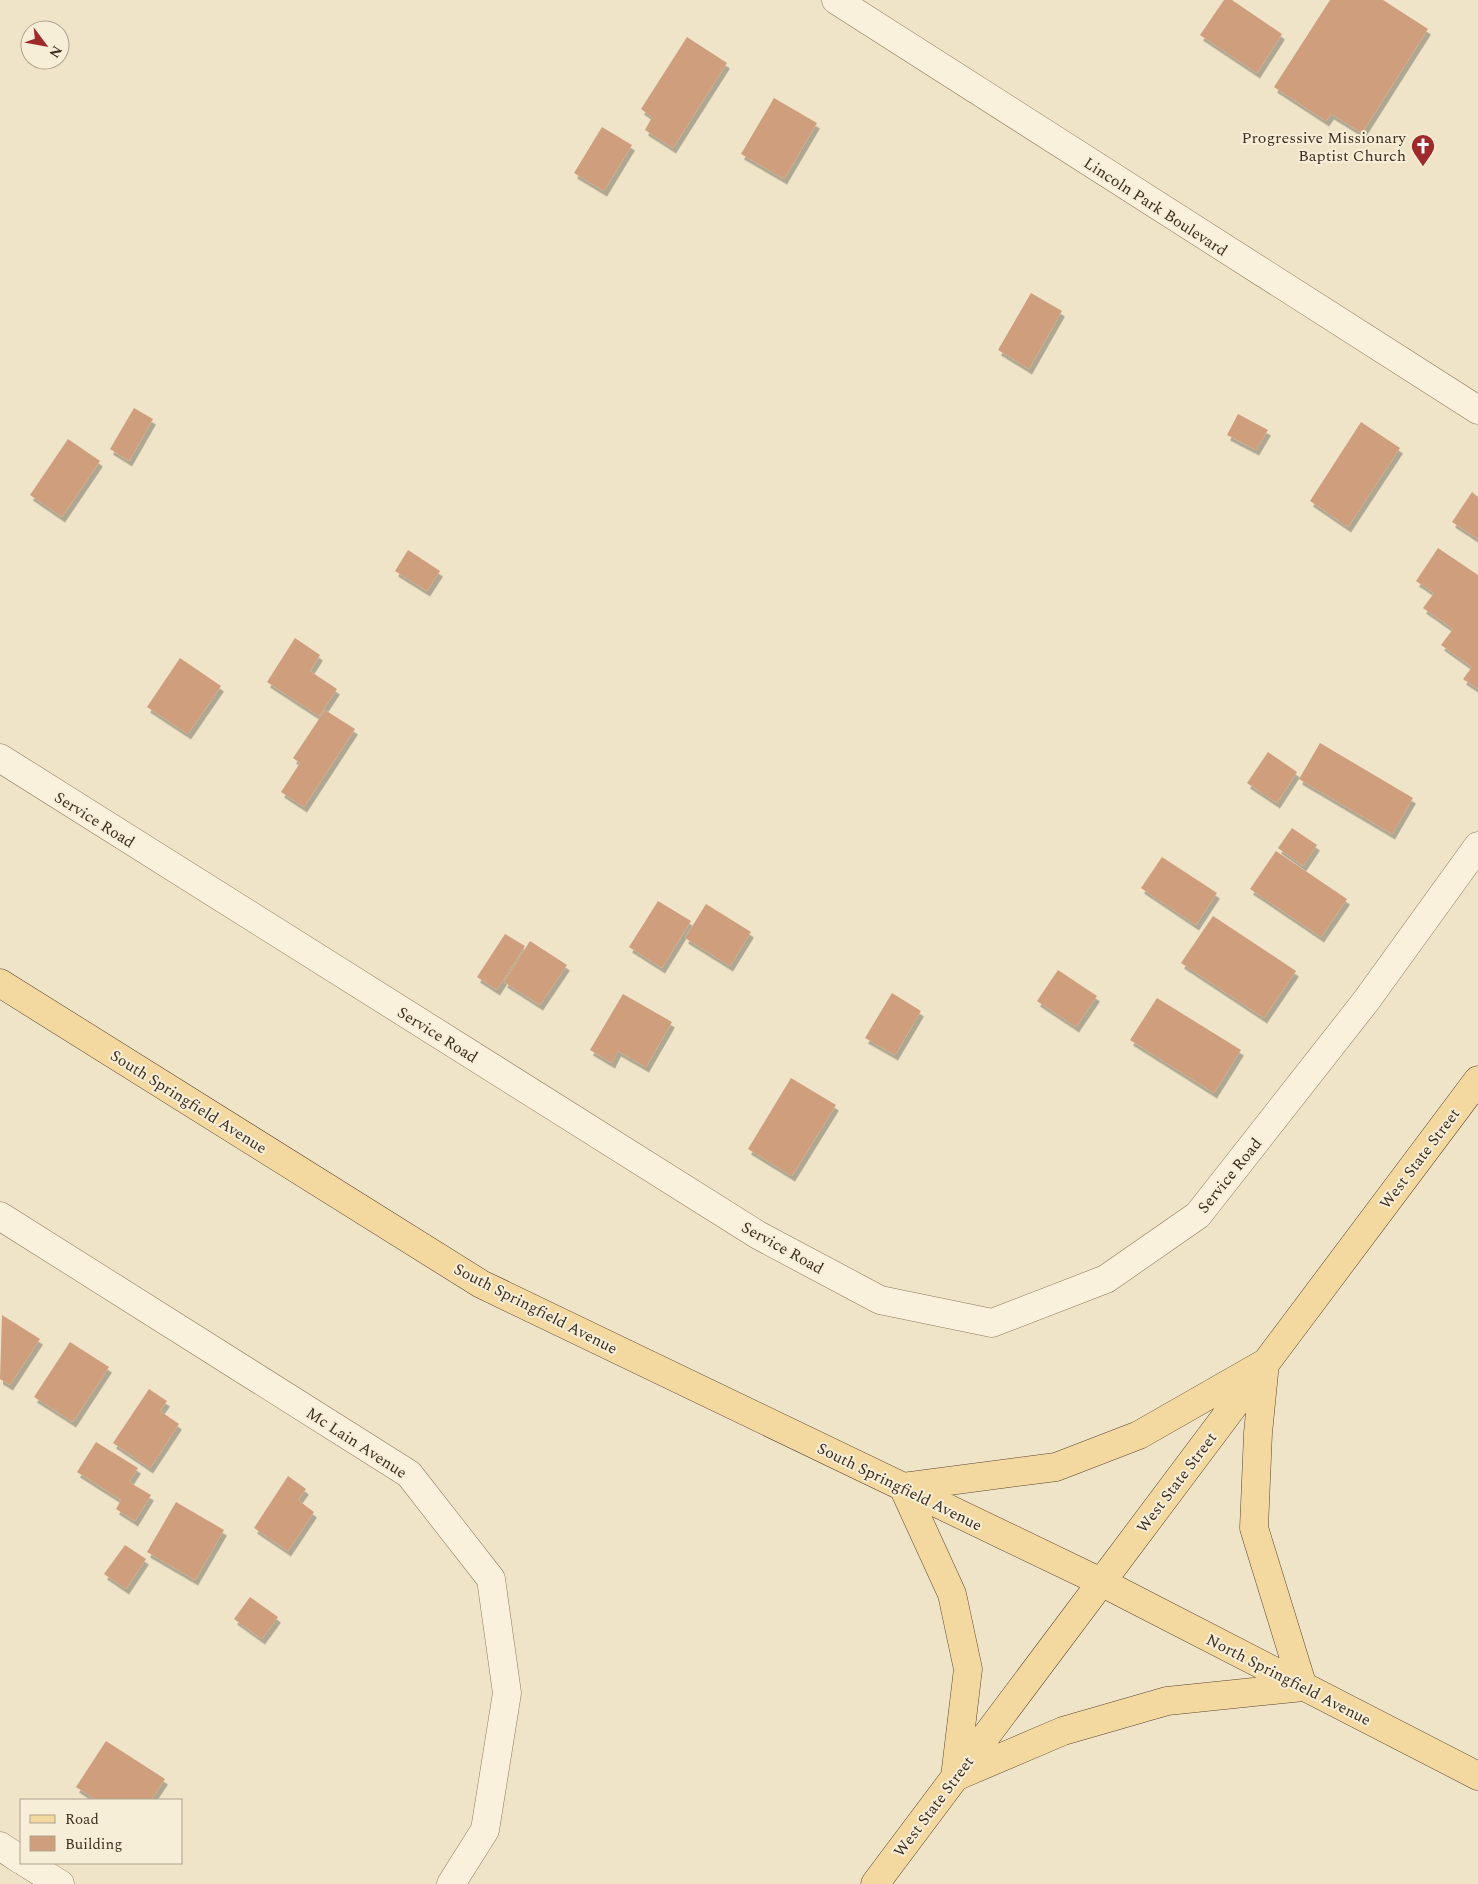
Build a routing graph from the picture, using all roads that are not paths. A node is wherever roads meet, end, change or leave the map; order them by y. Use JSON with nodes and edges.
{"nodes":[{"id":1,"x":836,"y":0,"type":"edge"},
{"id":2,"x":1478,"y":410,"type":"edge"},
{"id":3,"x":0,"y":758,"type":"edge"},
{"id":4,"x":1478,"y":846,"type":"edge"},
{"id":5,"x":0,"y":983,"type":"edge"},
{"id":6,"x":1478,"y":1080,"type":"edge"},
{"id":7,"x":0,"y":1216,"type":"edge"},
{"id":8,"x":1265,"y":1363,"type":"junction"},
{"id":9,"x":903,"y":1488,"type":"junction"},
{"id":10,"x":1100,"y":1582,"type":"junction"},
{"id":11,"x":1303,"y":1687,"type":"junction"},
{"id":12,"x":1478,"y":1776,"type":"edge"},
{"id":13,"x":955,"y":1777,"type":"junction"},
{"id":14,"x":0,"y":1846,"type":"edge"},
{"id":15,"x":20,"y":1859,"type":"edge"},
{"id":16,"x":28,"y":1864,"type":"edge"},
{"id":17,"x":60,"y":1884,"type":"edge"},
{"id":18,"x":450,"y":1884,"type":"edge"},
{"id":19,"x":875,"y":1884,"type":"edge"}],
"edges":[{"from":1,"to":2,"type":"street","name":"Lincoln Park Boulevard"},
{"from":3,"to":4,"type":"street","name":"Service Road"},
{"from":5,"to":9,"type":"main road","name":"South Springfield Avenue"},
{"from":6,"to":8,"type":"main road","name":"West State Street"},
{"from":7,"to":18,"type":"street","name":"Mc Lain Avenue"},
{"from":8,"to":9,"type":"main road"},
{"from":8,"to":10,"type":"main road","name":"West State Street"},
{"from":8,"to":11,"type":"main road"},
{"from":9,"to":10,"type":"main road","name":"South Springfield Avenue"},
{"from":9,"to":13,"type":"main road"},
{"from":10,"to":11,"type":"main road","name":"North Springfield Avenue"},
{"from":10,"to":13,"type":"main road","name":"West State Street"},
{"from":11,"to":12,"type":"main road","name":"North Springfield Avenue"},
{"from":11,"to":13,"type":"main road"},
{"from":13,"to":19,"type":"main road","name":"West State Street"},
{"from":14,"to":15,"type":"street"},
{"from":16,"to":17,"type":"street"}]}
